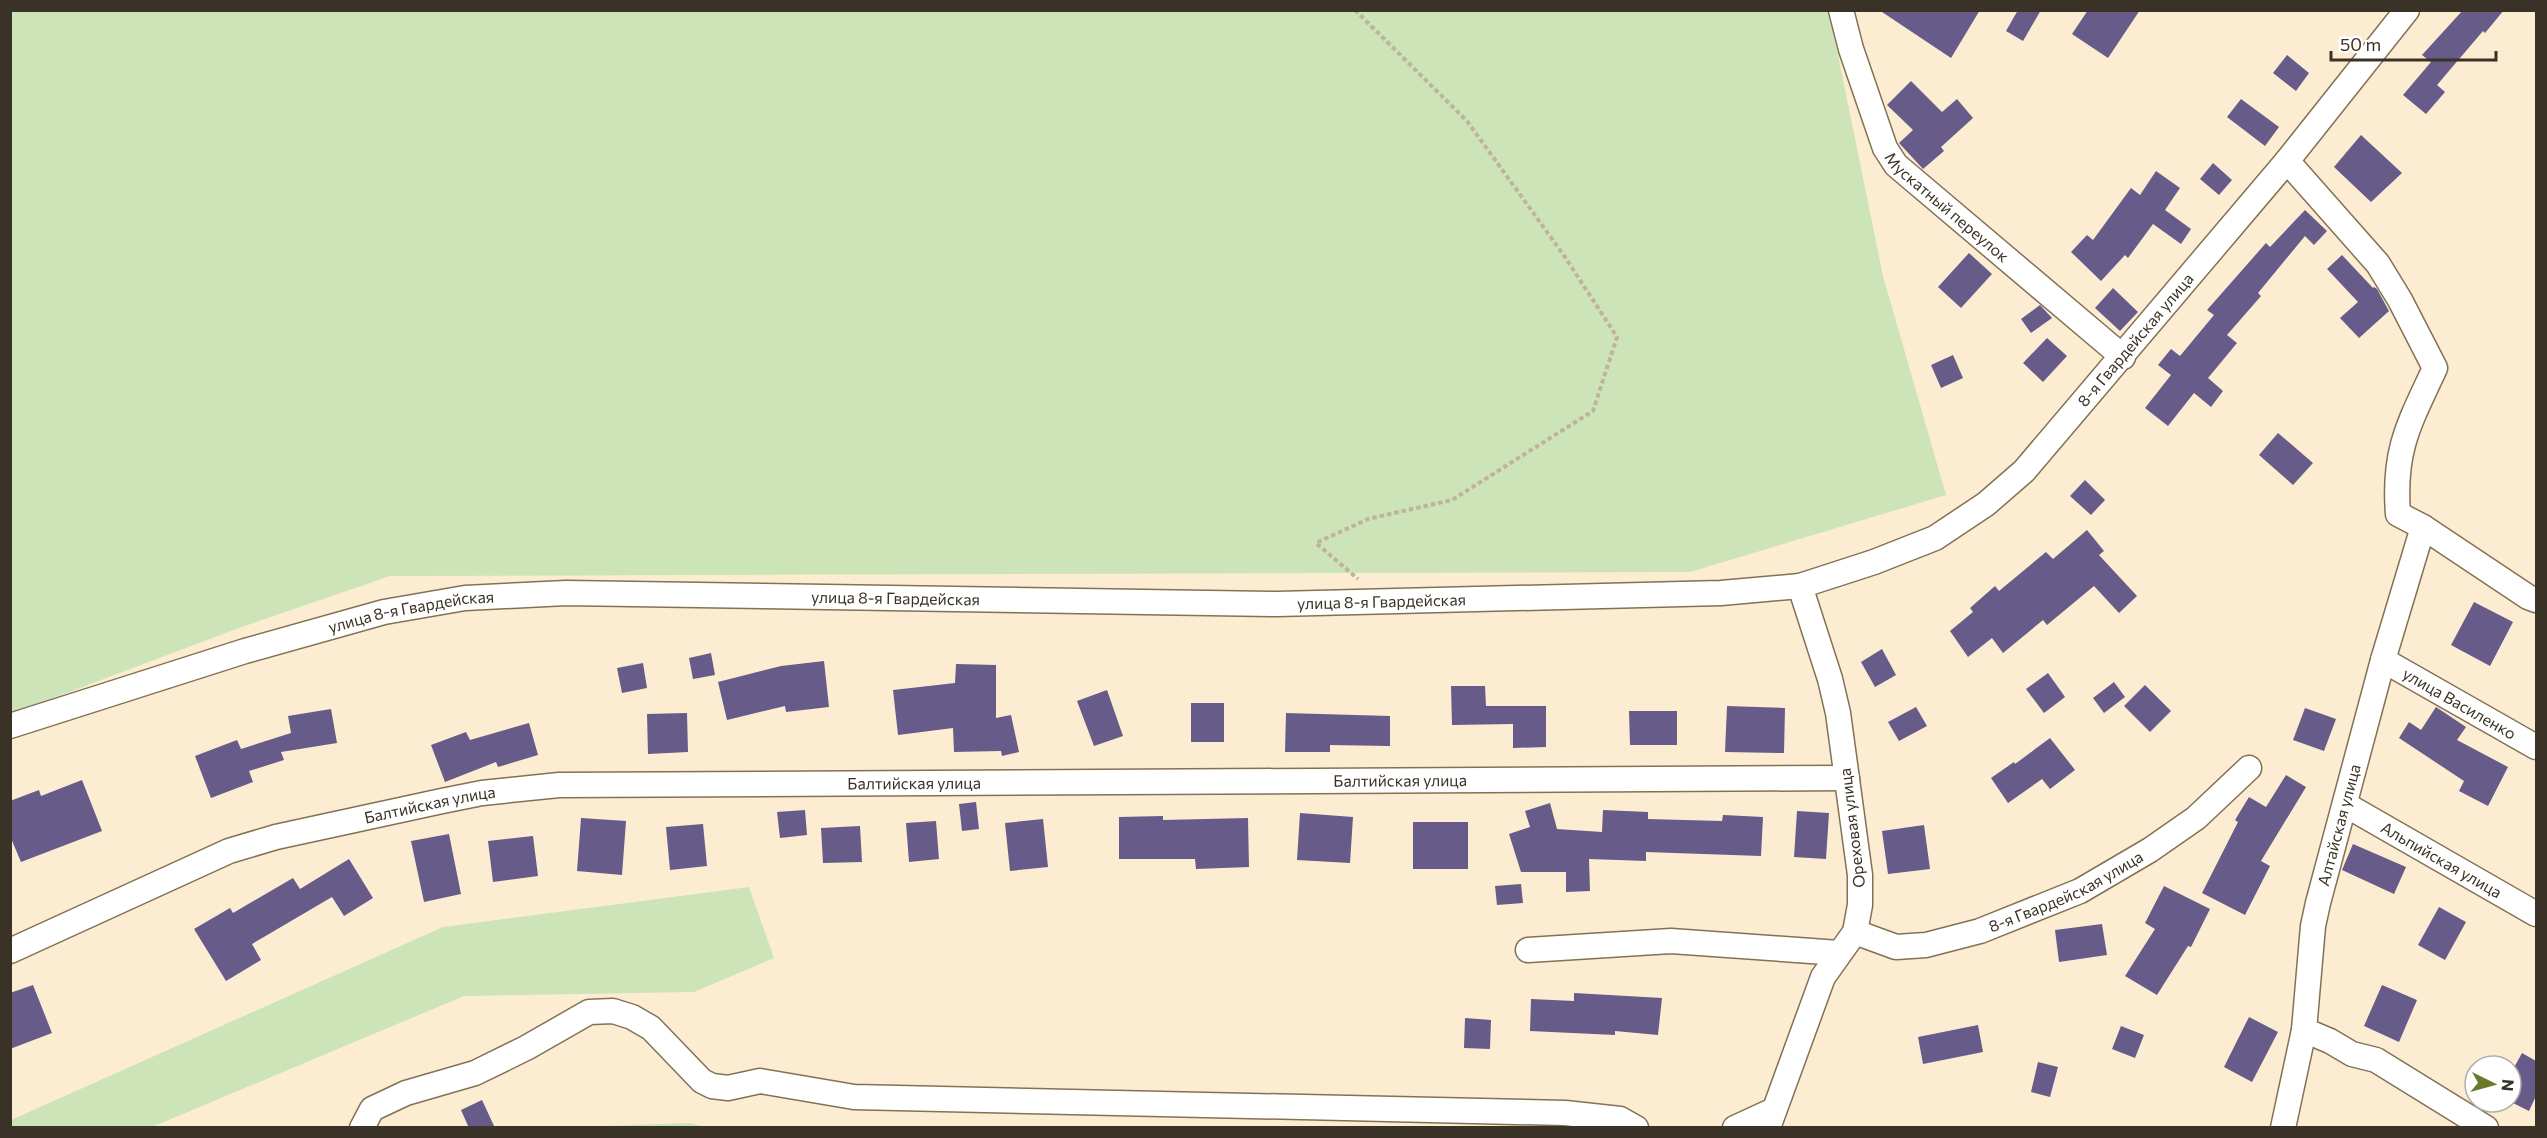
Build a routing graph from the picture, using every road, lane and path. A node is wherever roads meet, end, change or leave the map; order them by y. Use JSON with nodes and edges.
{"nodes":[{"id":1,"x":1355,"y":10,"type":"edge"},
{"id":2,"x":1841,"y":10,"type":"edge"},
{"id":3,"x":2407,"y":10,"type":"edge"},
{"id":4,"x":2287,"y":162,"type":"junction"},
{"id":5,"x":2123,"y":357,"type":"junction"},
{"id":6,"x":2423,"y":527,"type":"junction"},
{"id":7,"x":1800,"y":586,"type":"junction"},
{"id":8,"x":2536,"y":600,"type":"edge"},
{"id":9,"x":1383,"y":601,"type":"junction"},
{"id":10,"x":2383,"y":660,"type":"junction"},
{"id":11,"x":10,"y":726,"type":"edge"},
{"id":12,"x":2536,"y":747,"type":"edge"},
{"id":13,"x":2249,"y":768,"type":"dead end"},
{"id":14,"x":1847,"y":778,"type":"junction"},
{"id":15,"x":2346,"y":805,"type":"junction"},
{"id":16,"x":2536,"y":914,"type":"edge"},
{"id":17,"x":1855,"y":932,"type":"junction"},
{"id":18,"x":1528,"y":950,"type":"dead end"},
{"id":19,"x":10,"y":951,"type":"edge"},
{"id":20,"x":1839,"y":953,"type":"junction"},
{"id":21,"x":2304,"y":1030,"type":"junction"},
{"id":22,"x":1771,"y":1119,"type":"edge"},
{"id":23,"x":362,"y":1128,"type":"edge"},
{"id":24,"x":1636,"y":1128,"type":"edge"},
{"id":25,"x":1735,"y":1128,"type":"edge"},
{"id":26,"x":2283,"y":1128,"type":"edge"},
{"id":27,"x":2486,"y":1128,"type":"edge"}],
"edges":[{"from":1,"to":9,"type":"path"},
{"from":2,"to":5,"type":"street","name":"Мускатный переулок"},
{"from":3,"to":4,"type":"street","name":"8-я Гвардейская улица"},
{"from":4,"to":5,"type":"street","name":"8-я Гвардейская улица"},
{"from":4,"to":6,"type":"street"},
{"from":5,"to":7,"type":"street","name":"8-я Гвардейская улица"},
{"from":6,"to":8,"type":"street"},
{"from":6,"to":10,"type":"street","name":"Алтайская улица"},
{"from":7,"to":9,"type":"street","name":"улица 8-я Гвардейская"},
{"from":7,"to":14,"type":"street","name":"Ореховая улица"},
{"from":9,"to":11,"type":"street","name":"улица 8-я Гвардейская"},
{"from":10,"to":12,"type":"street","name":"улица Василенко"},
{"from":10,"to":15,"type":"street","name":"Алтайская улица"},
{"from":13,"to":17,"type":"street","name":"8-я Гвардейская улица"},
{"from":14,"to":17,"type":"street","name":"Ореховая улица"},
{"from":14,"to":19,"type":"street","name":"Балтийская улица"},
{"from":15,"to":16,"type":"street","name":"Альпийская улица"},
{"from":15,"to":21,"type":"street","name":"Алтайская улица"},
{"from":17,"to":20,"type":"street","name":"Ореховая улица"},
{"from":18,"to":20,"type":"street"},
{"from":20,"to":22,"type":"street","name":"Ореховая улица"},
{"from":21,"to":26,"type":"street","name":"Алтайская улица"},
{"from":21,"to":27,"type":"street"},
{"from":22,"to":25,"type":"street"},
{"from":23,"to":24,"type":"street"}]}
